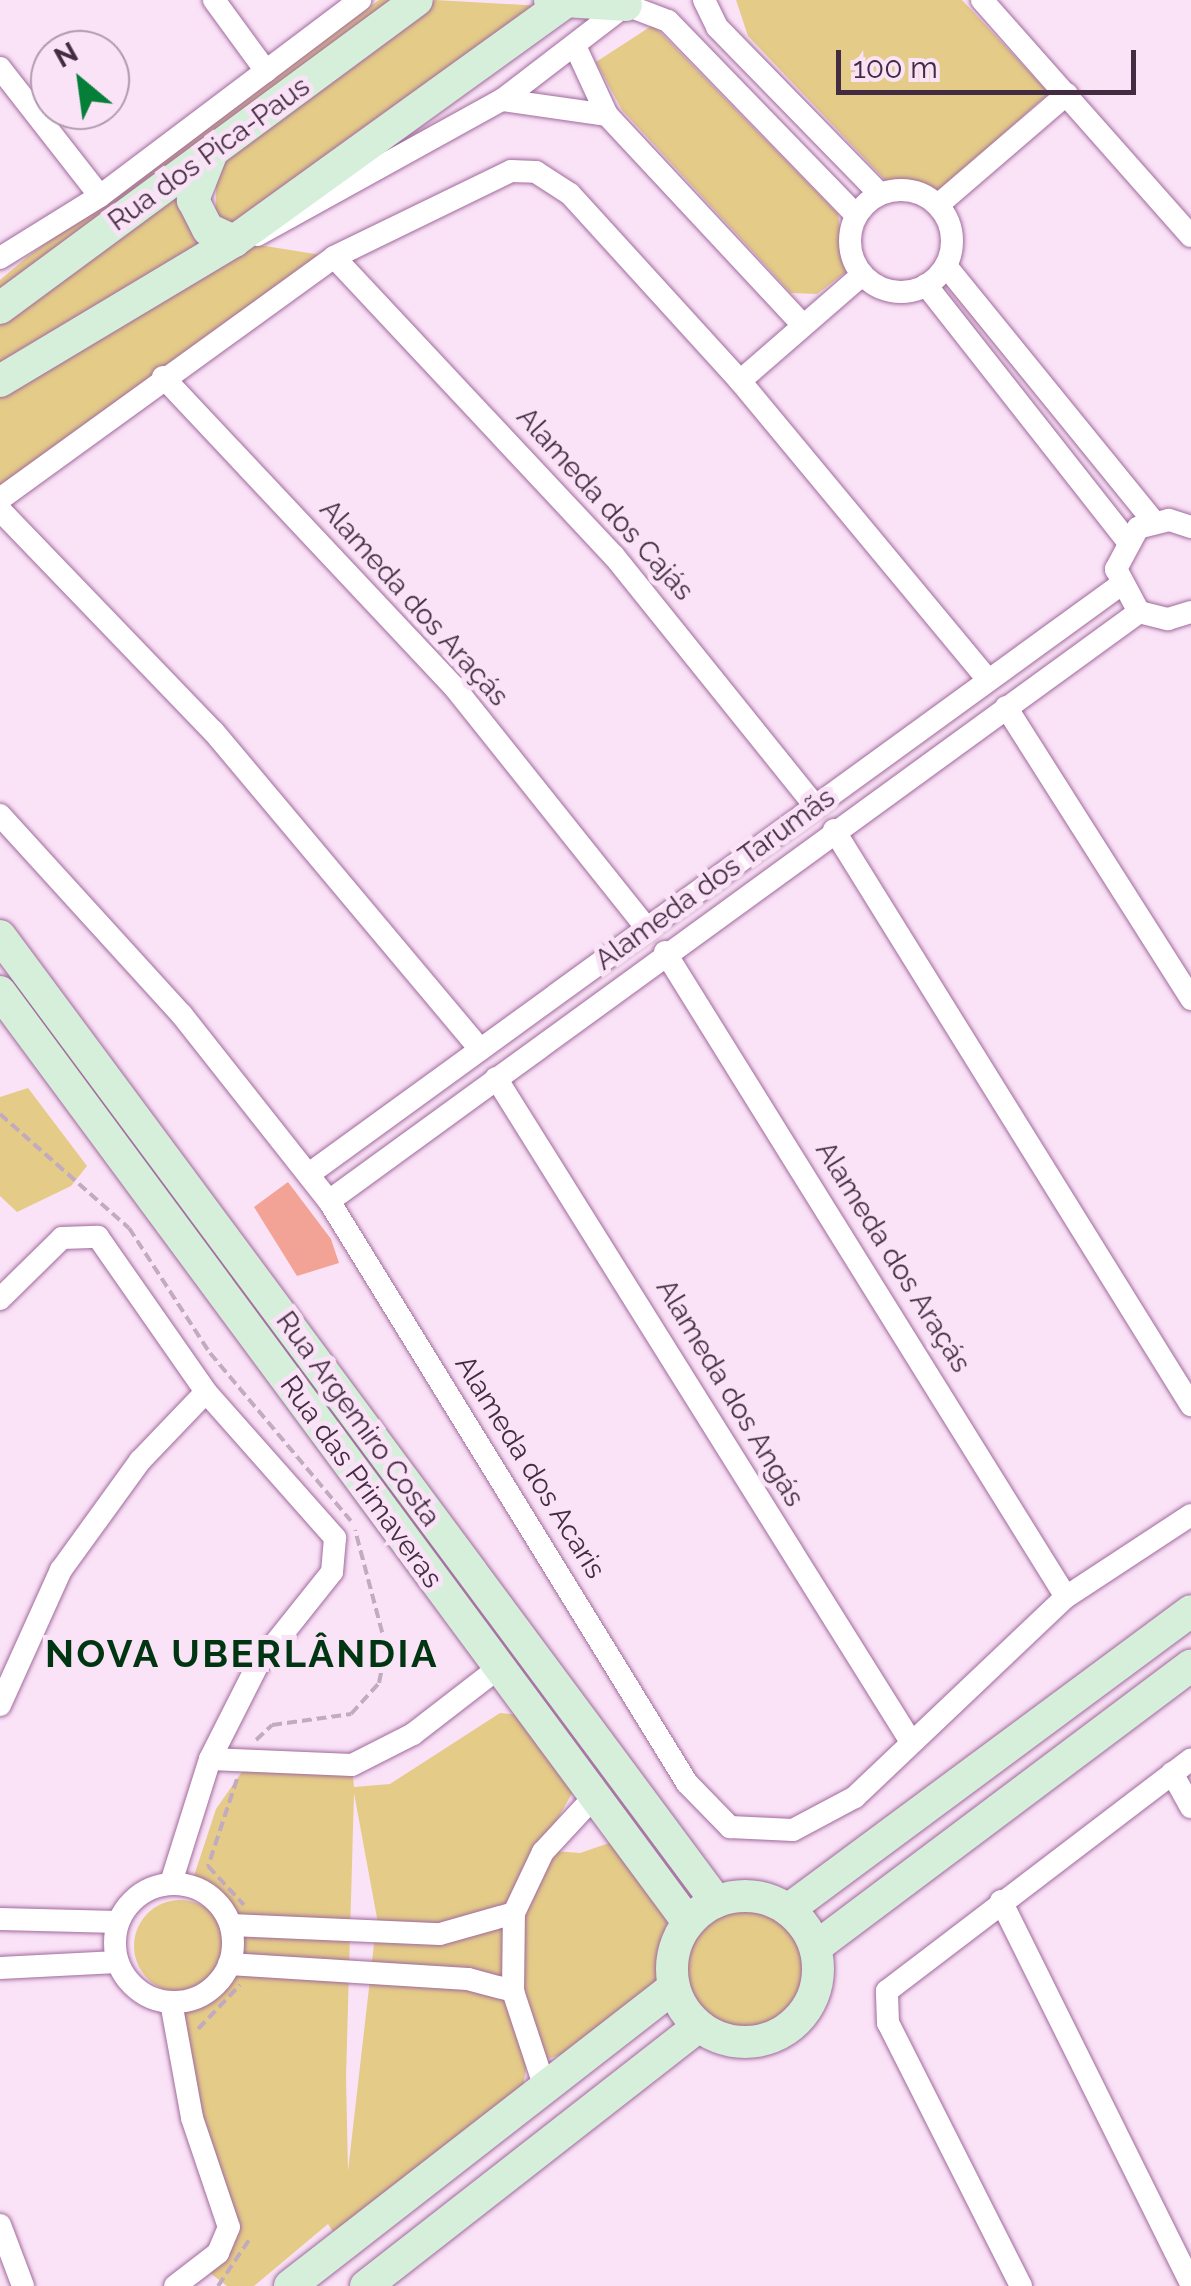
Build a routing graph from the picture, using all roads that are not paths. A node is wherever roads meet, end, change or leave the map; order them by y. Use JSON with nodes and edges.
{"nodes":[{"id":1,"x":214,"y":0,"type":"edge"},
{"id":2,"x":360,"y":0,"type":"edge"},
{"id":3,"x":418,"y":0,"type":"edge"},
{"id":4,"x":704,"y":0,"type":"edge"},
{"id":5,"x":982,"y":0,"type":"edge"},
{"id":6,"x":560,"y":2,"type":"edge"},
{"id":7,"x":630,"y":2,"type":"edge"},
{"id":8,"x":576,"y":48,"type":"junction"},
{"id":9,"x":751,"y":62,"type":"junction"},
{"id":10,"x":0,"y":68,"type":"edge"},
{"id":11,"x":266,"y":70,"type":"junction"},
{"id":12,"x":731,"y":80,"type":"junction"},
{"id":13,"x":1067,"y":94,"type":"junction"},
{"id":14,"x":502,"y":100,"type":"junction"},
{"id":15,"x":607,"y":116,"type":"junction"},
{"id":16,"x":819,"y":132,"type":"junction"},
{"id":17,"x":212,"y":152,"type":"junction"},
{"id":18,"x":797,"y":154,"type":"junction"},
{"id":19,"x":880,"y":194,"type":"junction"},
{"id":20,"x":100,"y":196,"type":"junction"},
{"id":21,"x":938,"y":205,"type":"junction"},
{"id":22,"x":856,"y":215,"type":"junction"},
{"id":23,"x":1191,"y":236,"type":"edge"},
{"id":24,"x":234,"y":241,"type":"junction"},
{"id":25,"x":334,"y":257,"type":"junction"},
{"id":26,"x":0,"y":258,"type":"edge"},
{"id":27,"x":946,"y":266,"type":"junction"},
{"id":28,"x":862,"y":274,"type":"junction"},
{"id":29,"x":926,"y":286,"type":"junction"},
{"id":30,"x":0,"y":308,"type":"edge"},
{"id":31,"x":800,"y":322,"type":"junction"},
{"id":32,"x":163,"y":377,"type":"junction"},
{"id":33,"x":0,"y":380,"type":"edge"},
{"id":34,"x":740,"y":381,"type":"junction"},
{"id":35,"x":0,"y":500,"type":"edge"},
{"id":36,"x":0,"y":510,"type":"edge"},
{"id":37,"x":1153,"y":521,"type":"junction"},
{"id":38,"x":1191,"y":527,"type":"edge"},
{"id":39,"x":1126,"y":539,"type":"junction"},
{"id":40,"x":1118,"y":586,"type":"junction"},
{"id":41,"x":1139,"y":612,"type":"junction"},
{"id":42,"x":1188,"y":619,"type":"edge"},
{"id":43,"x":987,"y":678,"type":"junction"},
{"id":44,"x":1006,"y":707,"type":"junction"},
{"id":45,"x":901,"y":742,"type":"junction"},
{"id":46,"x":920,"y":768,"type":"junction"},
{"id":47,"x":814,"y":805,"type":"junction"},
{"id":48,"x":0,"y":815,"type":"edge"},
{"id":49,"x":834,"y":830,"type":"junction"},
{"id":50,"x":730,"y":869,"type":"junction"},
{"id":51,"x":748,"y":892,"type":"junction"},
{"id":52,"x":646,"y":927,"type":"junction"},
{"id":53,"x":0,"y":936,"type":"edge"},
{"id":54,"x":664,"y":952,"type":"junction"},
{"id":55,"x":559,"y":992,"type":"junction"},
{"id":56,"x":1191,"y":998,"type":"edge"},
{"id":57,"x":5,"y":1009,"type":"edge"},
{"id":58,"x":578,"y":1016,"type":"junction"},
{"id":59,"x":480,"y":1049,"type":"junction"},
{"id":60,"x":496,"y":1078,"type":"junction"},
{"id":61,"x":309,"y":1174,"type":"junction"},
{"id":62,"x":329,"y":1201,"type":"junction"},
{"id":63,"x":0,"y":1298,"type":"edge"},
{"id":64,"x":206,"y":1392,"type":"junction"},
{"id":65,"x":1191,"y":1405,"type":"edge"},
{"id":66,"x":364,"y":1427,"type":"junction"},
{"id":67,"x":335,"y":1447,"type":"junction"},
{"id":68,"x":1191,"y":1515,"type":"edge"},
{"id":69,"x":1066,"y":1598,"type":"junction"},
{"id":70,"x":1191,"y":1610,"type":"edge"},
{"id":71,"x":1191,"y":1665,"type":"edge"},
{"id":72,"x":497,"y":1668,"type":"junction"},
{"id":73,"x":0,"y":1705,"type":"edge"},
{"id":74,"x":571,"y":1712,"type":"junction"},
{"id":75,"x":540,"y":1725,"type":"junction"},
{"id":76,"x":910,"y":1742,"type":"junction"},
{"id":77,"x":210,"y":1758,"type":"junction"},
{"id":78,"x":1181,"y":1766,"type":"edge"},
{"id":79,"x":594,"y":1797,"type":"junction"},
{"id":80,"x":1191,"y":1807,"type":"edge"},
{"id":81,"x":171,"y":1883,"type":"junction"},
{"id":82,"x":716,"y":1901,"type":"junction"},
{"id":83,"x":1001,"y":1901,"type":"junction"},
{"id":84,"x":789,"y":1909,"type":"junction"},
{"id":85,"x":514,"y":1913,"type":"junction"},
{"id":86,"x":0,"y":1920,"type":"edge"},
{"id":87,"x":118,"y":1922,"type":"junction"},
{"id":88,"x":688,"y":1922,"type":"junction"},
{"id":89,"x":241,"y":1927,"type":"junction"},
{"id":90,"x":375,"y":1935,"type":"junction"},
{"id":91,"x":816,"y":1947,"type":"junction"},
{"id":92,"x":118,"y":1962,"type":"junction"},
{"id":93,"x":239,"y":1966,"type":"junction"},
{"id":94,"x":0,"y":1968,"type":"edge"},
{"id":95,"x":373,"y":1971,"type":"junction"},
{"id":96,"x":673,"y":1988,"type":"junction"},
{"id":97,"x":513,"y":1991,"type":"junction"},
{"id":98,"x":171,"y":2002,"type":"junction"},
{"id":99,"x":698,"y":2026,"type":"junction"},
{"id":100,"x":546,"y":2088,"type":"junction"},
{"id":101,"x":0,"y":2226,"type":"edge"},
{"id":102,"x":306,"y":2281,"type":"edge"},
{"id":103,"x":1191,"y":2283,"type":"edge"},
{"id":104,"x":23,"y":2286,"type":"edge"},
{"id":105,"x":175,"y":2286,"type":"edge"},
{"id":106,"x":366,"y":2286,"type":"edge"},
{"id":107,"x":1021,"y":2286,"type":"edge"}],
"edges":[{"from":1,"to":11,"type":"street"},
{"from":2,"to":11,"type":"street"},
{"from":3,"to":17,"type":"street","name":"Rua dos Pica-Paus"},
{"from":4,"to":9,"type":"street"},
{"from":5,"to":13,"type":"street"},
{"from":6,"to":7,"type":"street"},
{"from":6,"to":24,"type":"street"},
{"from":7,"to":8,"type":"street"},
{"from":7,"to":12,"type":"street"},
{"from":8,"to":14,"type":"street"},
{"from":8,"to":15,"type":"street"},
{"from":9,"to":12,"type":"street"},
{"from":9,"to":16,"type":"street"},
{"from":10,"to":20,"type":"street"},
{"from":11,"to":20,"type":"street"},
{"from":12,"to":18,"type":"street"},
{"from":13,"to":21,"type":"street"},
{"from":13,"to":23,"type":"street"},
{"from":14,"to":15,"type":"street"},
{"from":14,"to":24,"type":"street"},
{"from":15,"to":31,"type":"street"},
{"from":16,"to":18,"type":"street"},
{"from":16,"to":19,"type":"street"},
{"from":17,"to":24,"type":"street"},
{"from":17,"to":30,"type":"street","name":"Rua dos Pica-Paus"},
{"from":18,"to":22,"type":"street"},
{"from":19,"to":21,"type":"street"},
{"from":19,"to":22,"type":"street"},
{"from":20,"to":26,"type":"street"},
{"from":21,"to":27,"type":"street"},
{"from":22,"to":28,"type":"street"},
{"from":24,"to":33,"type":"street"},
{"from":25,"to":32,"type":"street"},
{"from":25,"to":34,"type":"street"},
{"from":25,"to":47,"type":"street","name":"Alameda dos Cajás"},
{"from":27,"to":29,"type":"street"},
{"from":27,"to":37,"type":"street"},
{"from":28,"to":29,"type":"street"},
{"from":28,"to":31,"type":"street"},
{"from":29,"to":39,"type":"street"},
{"from":31,"to":34,"type":"street"},
{"from":32,"to":35,"type":"street"},
{"from":32,"to":52,"type":"street","name":"Alameda dos Araçás"},
{"from":34,"to":43,"type":"street"},
{"from":36,"to":59,"type":"street"},
{"from":37,"to":38,"type":"street"},
{"from":37,"to":39,"type":"street"},
{"from":39,"to":40,"type":"street"},
{"from":40,"to":41,"type":"street"},
{"from":40,"to":43,"type":"street","name":"Alameda dos Tarumãs"},
{"from":41,"to":42,"type":"street"},
{"from":41,"to":44,"type":"street","name":"Alameda dos Tarumãs"},
{"from":43,"to":45,"type":"street","name":"Alameda dos Tarumãs"},
{"from":44,"to":46,"type":"street","name":"Alameda dos Tarumãs"},
{"from":44,"to":56,"type":"street"},
{"from":45,"to":46,"type":"street"},
{"from":45,"to":47,"type":"street","name":"Alameda dos Tarumãs"},
{"from":46,"to":49,"type":"street","name":"Alameda dos Tarumãs"},
{"from":47,"to":50,"type":"street","name":"Alameda dos Tarumãs"},
{"from":48,"to":61,"type":"street","name":"Alameda dos Acaris"},
{"from":49,"to":51,"type":"street","name":"Alameda dos Tarumãs"},
{"from":49,"to":65,"type":"street"},
{"from":50,"to":51,"type":"street"},
{"from":50,"to":52,"type":"street","name":"Alameda dos Tarumãs"},
{"from":51,"to":54,"type":"street","name":"Alameda dos Tarumãs"},
{"from":52,"to":55,"type":"street","name":"Alameda dos Tarumãs"},
{"from":53,"to":66,"type":"street","name":"Rua Argemiro Costa"},
{"from":54,"to":58,"type":"street","name":"Alameda dos Tarumãs"},
{"from":54,"to":69,"type":"street","name":"Alameda dos Araçás"},
{"from":55,"to":58,"type":"street"},
{"from":55,"to":59,"type":"street","name":"Alameda dos Tarumãs"},
{"from":57,"to":67,"type":"street","name":"Rua das Primaveras"},
{"from":58,"to":60,"type":"street","name":"Alameda dos Tarumãs"},
{"from":59,"to":61,"type":"street","name":"Alameda dos Tarumãs"},
{"from":60,"to":62,"type":"street","name":"Alameda dos Tarumãs"},
{"from":60,"to":76,"type":"street","name":"Alameda dos Angás"},
{"from":61,"to":62,"type":"street","name":"Alameda dos Acaris"},
{"from":62,"to":76,"type":"street","name":"Alameda dos Acaris"},
{"from":63,"to":64,"type":"street"},
{"from":64,"to":73,"type":"street"},
{"from":64,"to":77,"type":"street"},
{"from":66,"to":67,"type":"street"},
{"from":66,"to":74,"type":"street","name":"Rua Argemiro Costa"},
{"from":67,"to":72,"type":"street","name":"Rua das Primaveras"},
{"from":68,"to":69,"type":"street","name":"Alameda dos Acaris"},
{"from":69,"to":76,"type":"street","name":"Alameda dos Acaris"},
{"from":70,"to":84,"type":"street"},
{"from":71,"to":91,"type":"street"},
{"from":72,"to":75,"type":"street","name":"Rua das Primaveras"},
{"from":72,"to":77,"type":"street"},
{"from":74,"to":75,"type":"street"},
{"from":74,"to":82,"type":"street","name":"Rua Argemiro Costa"},
{"from":75,"to":79,"type":"street","name":"Rua das Primaveras"},
{"from":77,"to":81,"type":"street"},
{"from":78,"to":80,"type":"street"},
{"from":78,"to":83,"type":"street"},
{"from":79,"to":85,"type":"street"},
{"from":79,"to":88,"type":"street","name":"Rua das Primaveras"},
{"from":81,"to":87,"type":"street"},
{"from":81,"to":89,"type":"street"},
{"from":82,"to":84,"type":"street"},
{"from":82,"to":88,"type":"street"},
{"from":83,"to":103,"type":"street"},
{"from":83,"to":107,"type":"street"},
{"from":84,"to":91,"type":"street"},
{"from":85,"to":90,"type":"street"},
{"from":85,"to":97,"type":"street"},
{"from":86,"to":87,"type":"street"},
{"from":87,"to":92,"type":"street"},
{"from":88,"to":96,"type":"street"},
{"from":89,"to":90,"type":"street"},
{"from":89,"to":93,"type":"street"},
{"from":90,"to":95,"type":"street"},
{"from":91,"to":99,"type":"street"},
{"from":92,"to":94,"type":"street"},
{"from":92,"to":98,"type":"street"},
{"from":93,"to":95,"type":"street"},
{"from":93,"to":98,"type":"street"},
{"from":95,"to":97,"type":"street"},
{"from":96,"to":99,"type":"street"},
{"from":96,"to":100,"type":"street"},
{"from":97,"to":100,"type":"street"},
{"from":98,"to":105,"type":"street"},
{"from":99,"to":106,"type":"street"},
{"from":100,"to":102,"type":"street"},
{"from":101,"to":104,"type":"street"}]}
